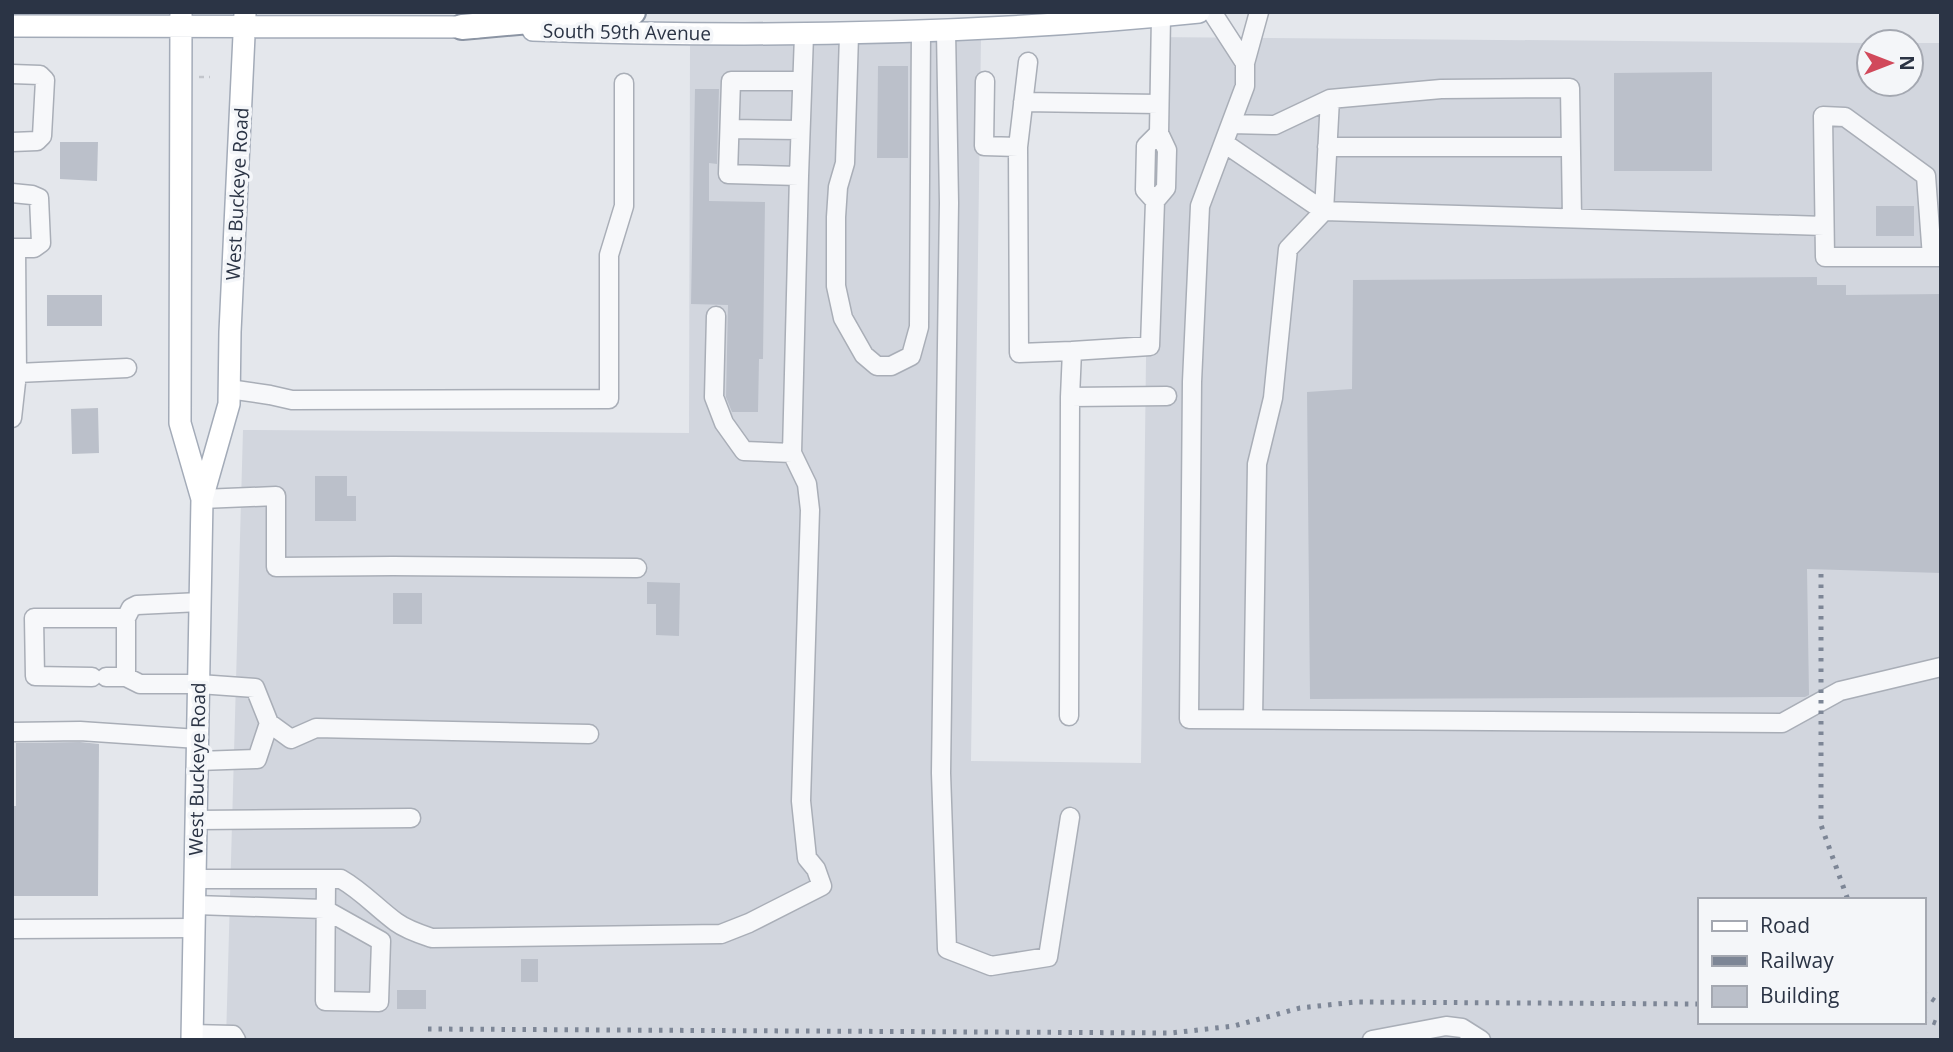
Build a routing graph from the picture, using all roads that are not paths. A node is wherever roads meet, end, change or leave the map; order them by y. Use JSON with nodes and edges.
{"nodes":[{"id":1,"x":633,"y":12,"type":"edge"},
{"id":2,"x":1199,"y":12,"type":"edge"},
{"id":3,"x":1212,"y":12,"type":"edge"},
{"id":4,"x":1259,"y":12,"type":"edge"},
{"id":5,"x":1161,"y":16,"type":"junction"},
{"id":6,"x":181,"y":19,"type":"edge"},
{"id":7,"x":245,"y":19,"type":"edge"},
{"id":8,"x":12,"y":26,"type":"edge"},
{"id":9,"x":462,"y":27,"type":"junction"},
{"id":10,"x":946,"y":31,"type":"junction"},
{"id":11,"x":921,"y":32,"type":"junction"},
{"id":12,"x":849,"y":34,"type":"junction"},
{"id":13,"x":804,"y":35,"type":"junction"},
{"id":14,"x":1028,"y":62,"type":"dead end"},
{"id":15,"x":1245,"y":63,"type":"junction"},
{"id":16,"x":12,"y":74,"type":"edge"},
{"id":17,"x":802,"y":81,"type":"junction"},
{"id":18,"x":985,"y":81,"type":"dead end"},
{"id":19,"x":625,"y":83,"type":"dead end"},
{"id":20,"x":1330,"y":99,"type":"junction"},
{"id":21,"x":1023,"y":102,"type":"junction"},
{"id":22,"x":1159,"y":104,"type":"junction"},
{"id":23,"x":1231,"y":124,"type":"junction"},
{"id":24,"x":730,"y":129,"type":"junction"},
{"id":25,"x":800,"y":130,"type":"junction"},
{"id":26,"x":12,"y":142,"type":"edge"},
{"id":27,"x":1224,"y":143,"type":"junction"},
{"id":28,"x":1018,"y":147,"type":"junction"},
{"id":29,"x":1571,"y":147,"type":"junction"},
{"id":30,"x":1327,"y":148,"type":"junction"},
{"id":31,"x":799,"y":176,"type":"junction"},
{"id":32,"x":12,"y":193,"type":"edge"},
{"id":33,"x":1324,"y":211,"type":"junction"},
{"id":34,"x":1572,"y":218,"type":"junction"},
{"id":35,"x":1824,"y":226,"type":"junction"},
{"id":36,"x":14,"y":248,"type":"edge"},
{"id":37,"x":1936,"y":257,"type":"edge"},
{"id":38,"x":716,"y":316,"type":"dead end"},
{"id":39,"x":1072,"y":351,"type":"junction"},
{"id":40,"x":127,"y":369,"type":"dead end"},
{"id":41,"x":17,"y":373,"type":"junction"},
{"id":42,"x":229,"y":389,"type":"junction"},
{"id":43,"x":1167,"y":396,"type":"dead end"},
{"id":44,"x":1070,"y":397,"type":"junction"},
{"id":45,"x":12,"y":418,"type":"edge"},
{"id":46,"x":792,"y":453,"type":"junction"},
{"id":47,"x":202,"y":499,"type":"junction"},
{"id":48,"x":637,"y":568,"type":"dead end"},
{"id":49,"x":200,"y":602,"type":"junction"},
{"id":50,"x":126,"y":618,"type":"junction"},
{"id":51,"x":1941,"y":667,"type":"edge"},
{"id":52,"x":126,"y":677,"type":"junction"},
{"id":53,"x":199,"y":684,"type":"junction"},
{"id":54,"x":1069,"y":716,"type":"dead end"},
{"id":55,"x":1253,"y":719,"type":"junction"},
{"id":56,"x":269,"y":723,"type":"junction"},
{"id":57,"x":12,"y":732,"type":"edge"},
{"id":58,"x":589,"y":734,"type":"dead end"},
{"id":59,"x":198,"y":739,"type":"junction"},
{"id":60,"x":198,"y":761,"type":"junction"},
{"id":61,"x":1070,"y":817,"type":"dead end"},
{"id":62,"x":411,"y":818,"type":"dead end"},
{"id":63,"x":196,"y":820,"type":"junction"},
{"id":64,"x":195,"y":879,"type":"junction"},
{"id":65,"x":326,"y":880,"type":"junction"},
{"id":66,"x":195,"y":905,"type":"junction"},
{"id":67,"x":324,"y":909,"type":"junction"},
{"id":68,"x":194,"y":928,"type":"junction"},
{"id":69,"x":12,"y":929,"type":"edge"},
{"id":70,"x":192,"y":1037,"type":"edge"},
{"id":71,"x":236,"y":1040,"type":"edge"},
{"id":72,"x":1372,"y":1040,"type":"edge"},
{"id":73,"x":1481,"y":1040,"type":"edge"}],
"edges":[{"from":1,"to":9,"type":"highway"},
{"from":2,"to":5,"type":"main road","name":"South 59th Avenue"},
{"from":3,"to":15,"type":"lane"},
{"from":4,"to":15,"type":"lane"},
{"from":5,"to":10,"type":"main road","name":"South 59th Avenue"},
{"from":5,"to":22,"type":"lane"},
{"from":6,"to":7,"type":"main road","name":"South 59th Avenue"},
{"from":6,"to":8,"type":"main road","name":"South 59th Avenue"},
{"from":6,"to":47,"type":"main road","name":"West Buckeye Road"},
{"from":7,"to":9,"type":"main road","name":"South 59th Avenue"},
{"from":7,"to":42,"type":"main road","name":"West Buckeye Road"},
{"from":9,"to":13,"type":"main road","name":"South 59th Avenue"},
{"from":10,"to":11,"type":"main road","name":"South 59th Avenue"},
{"from":10,"to":61,"type":"lane"},
{"from":11,"to":12,"type":"main road","name":"South 59th Avenue"},
{"from":11,"to":12,"type":"lane"},
{"from":12,"to":13,"type":"main road","name":"South 59th Avenue"},
{"from":13,"to":17,"type":"lane"},
{"from":14,"to":21,"type":"lane"},
{"from":15,"to":23,"type":"lane"},
{"from":16,"to":26,"type":"lane"},
{"from":17,"to":24,"type":"lane"},
{"from":17,"to":25,"type":"lane"},
{"from":18,"to":28,"type":"lane"},
{"from":19,"to":42,"type":"lane"},
{"from":20,"to":23,"type":"lane"},
{"from":20,"to":29,"type":"lane"},
{"from":20,"to":30,"type":"lane"},
{"from":21,"to":22,"type":"lane"},
{"from":21,"to":28,"type":"lane"},
{"from":22,"to":39,"type":"lane"},
{"from":23,"to":27,"type":"lane"},
{"from":24,"to":25,"type":"lane"},
{"from":24,"to":31,"type":"lane"},
{"from":25,"to":31,"type":"lane"},
{"from":27,"to":33,"type":"lane"},
{"from":27,"to":55,"type":"lane"},
{"from":28,"to":39,"type":"lane"},
{"from":29,"to":30,"type":"lane"},
{"from":29,"to":34,"type":"lane"},
{"from":30,"to":33,"type":"lane"},
{"from":31,"to":46,"type":"lane"},
{"from":32,"to":36,"type":"lane"},
{"from":33,"to":34,"type":"lane"},
{"from":33,"to":55,"type":"lane"},
{"from":34,"to":35,"type":"lane"},
{"from":35,"to":37,"type":"lane"},
{"from":35,"to":37,"type":"lane"},
{"from":36,"to":41,"type":"lane"},
{"from":38,"to":46,"type":"lane"},
{"from":39,"to":44,"type":"lane"},
{"from":40,"to":41,"type":"lane"},
{"from":41,"to":45,"type":"lane"},
{"from":42,"to":47,"type":"main road","name":"West Buckeye Road"},
{"from":43,"to":44,"type":"lane"},
{"from":44,"to":54,"type":"lane"},
{"from":46,"to":65,"type":"lane"},
{"from":47,"to":48,"type":"lane"},
{"from":47,"to":49,"type":"main road","name":"West Buckeye Road"},
{"from":49,"to":50,"type":"lane"},
{"from":49,"to":53,"type":"main road","name":"West Buckeye Road"},
{"from":50,"to":52,"type":"lane"},
{"from":50,"to":52,"type":"lane"},
{"from":51,"to":55,"type":"lane"},
{"from":52,"to":53,"type":"lane"},
{"from":53,"to":56,"type":"lane"},
{"from":53,"to":59,"type":"main road","name":"West Buckeye Road"},
{"from":56,"to":58,"type":"lane"},
{"from":56,"to":60,"type":"lane"},
{"from":57,"to":59,"type":"lane"},
{"from":59,"to":60,"type":"main road","name":"West Buckeye Road"},
{"from":60,"to":63,"type":"main road","name":"West Buckeye Road"},
{"from":62,"to":63,"type":"lane"},
{"from":63,"to":64,"type":"main road","name":"West Buckeye Road"},
{"from":64,"to":65,"type":"lane"},
{"from":64,"to":66,"type":"main road","name":"West Buckeye Road"},
{"from":65,"to":67,"type":"lane"},
{"from":66,"to":67,"type":"lane"},
{"from":66,"to":68,"type":"main road","name":"West Buckeye Road"},
{"from":67,"to":67,"type":"lane"},
{"from":68,"to":69,"type":"lane"},
{"from":68,"to":70,"type":"main road","name":"West Buckeye Road"},
{"from":70,"to":71,"type":"lane"},
{"from":72,"to":73,"type":"lane"}]}
